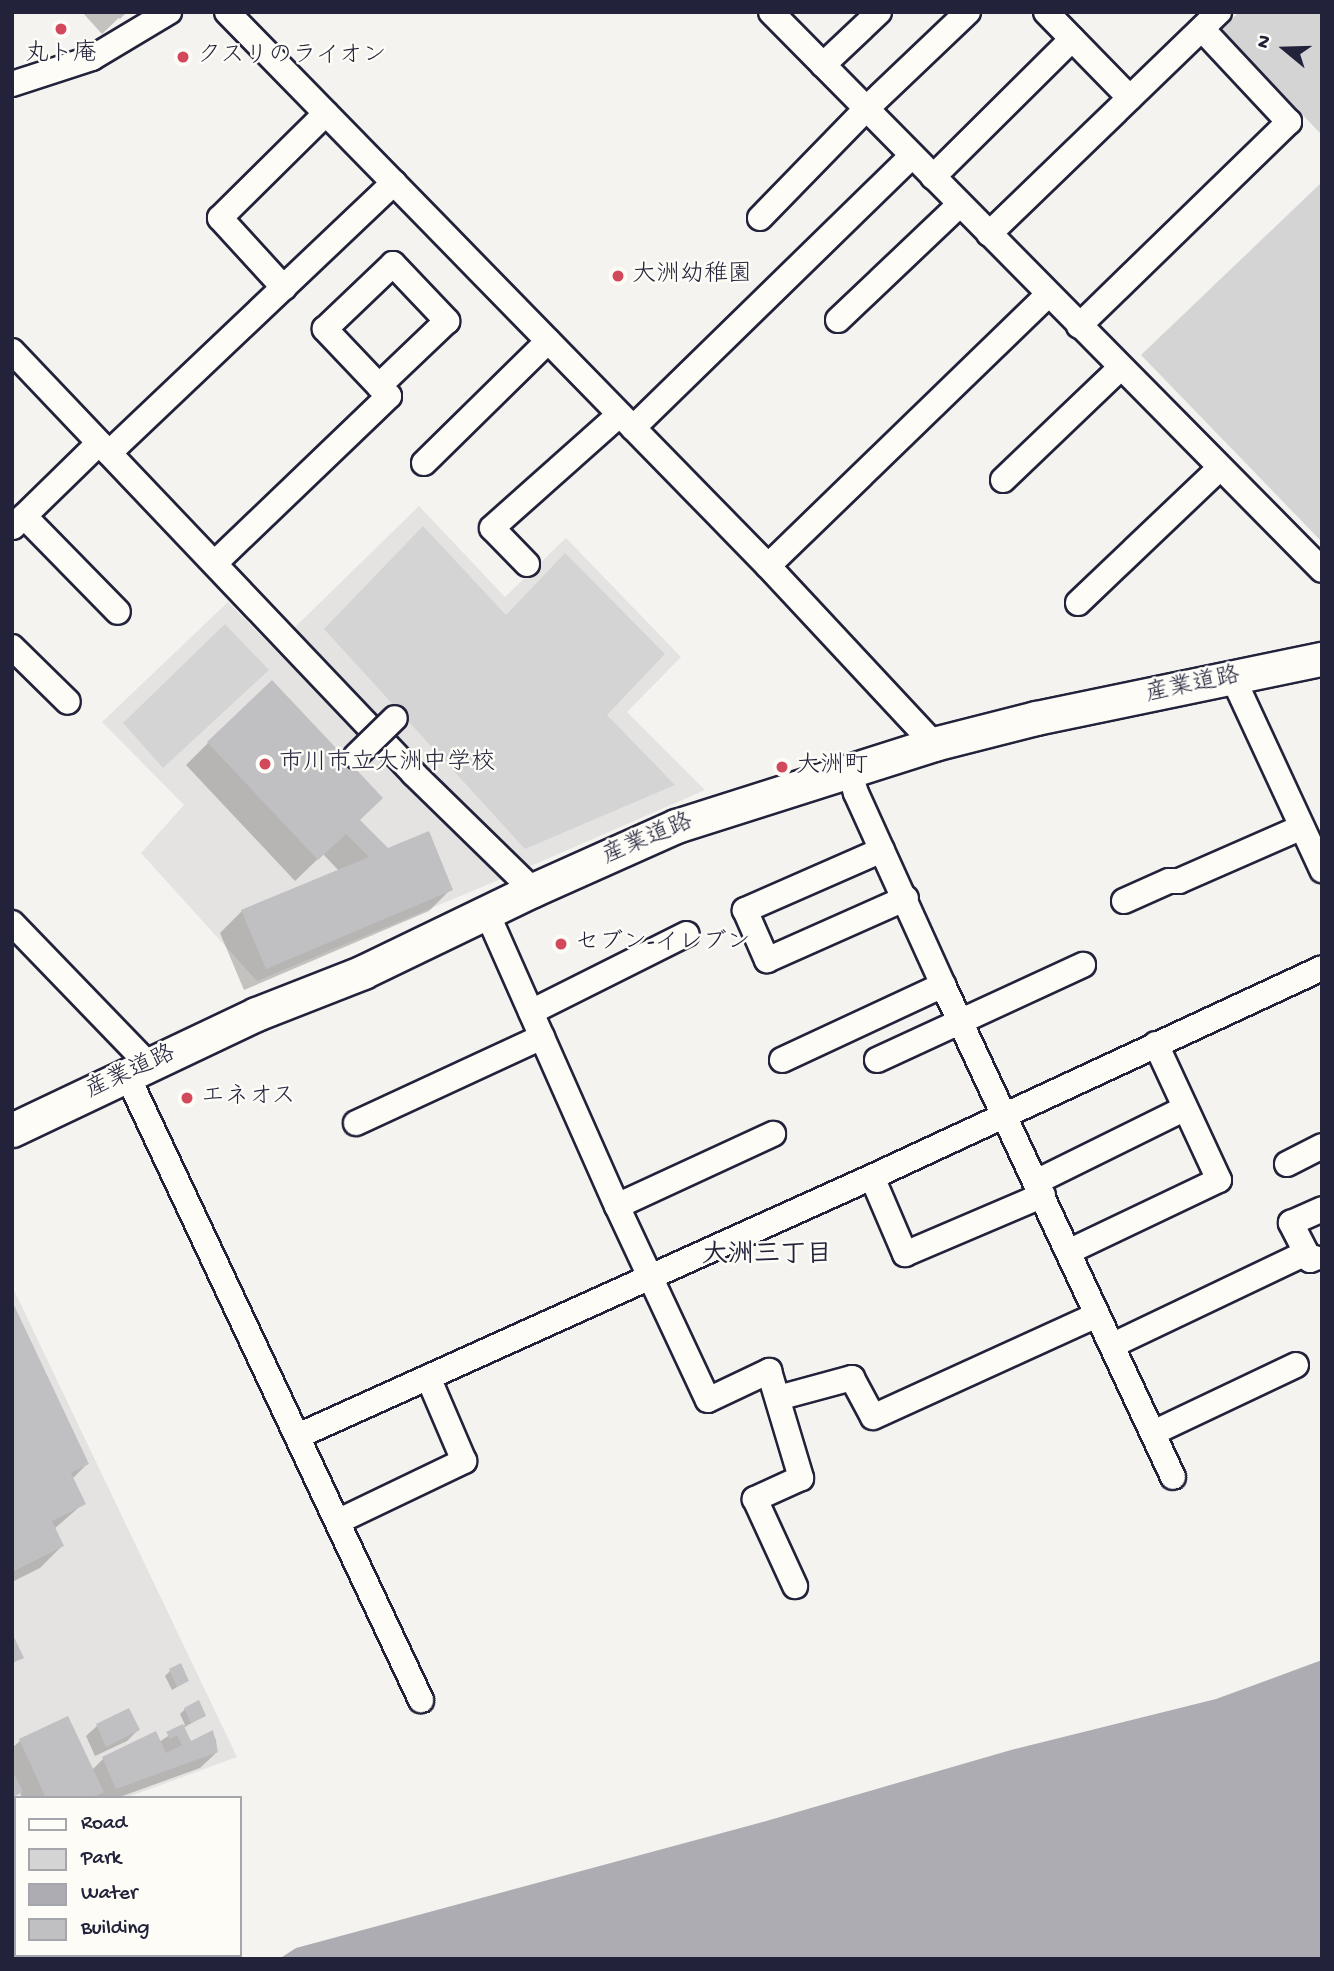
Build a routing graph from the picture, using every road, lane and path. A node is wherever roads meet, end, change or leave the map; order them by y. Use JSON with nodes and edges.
{"nodes":[{"id":1,"x":169,"y":12,"type":"edge"},
{"id":2,"x":227,"y":12,"type":"edge"},
{"id":3,"x":771,"y":12,"type":"edge"},
{"id":4,"x":879,"y":12,"type":"edge"},
{"id":5,"x":968,"y":12,"type":"edge"},
{"id":6,"x":1046,"y":12,"type":"edge"},
{"id":7,"x":1211,"y":20,"type":"edge"},
{"id":8,"x":1072,"y":39,"type":"junction"},
{"id":9,"x":823,"y":65,"type":"junction"},
{"id":10,"x":12,"y":84,"type":"edge"},
{"id":11,"x":1130,"y":98,"type":"junction"},
{"id":12,"x":866,"y":109,"type":"junction"},
{"id":13,"x":326,"y":113,"type":"junction"},
{"id":14,"x":912,"y":156,"type":"junction"},
{"id":15,"x":933,"y":177,"type":"junction"},
{"id":16,"x":394,"y":183,"type":"junction"},
{"id":17,"x":960,"y":205,"type":"junction"},
{"id":18,"x":760,"y":218,"type":"dead end"},
{"id":19,"x":989,"y":234,"type":"junction"},
{"id":20,"x":284,"y":288,"type":"junction"},
{"id":21,"x":1048,"y":295,"type":"junction"},
{"id":22,"x":838,"y":320,"type":"dead end"},
{"id":23,"x":1079,"y":326,"type":"junction"},
{"id":24,"x":548,"y":341,"type":"junction"},
{"id":25,"x":12,"y":351,"type":"edge"},
{"id":26,"x":1120,"y":368,"type":"junction"},
{"id":27,"x":379,"y":386,"type":"junction"},
{"id":28,"x":626,"y":421,"type":"junction"},
{"id":29,"x":104,"y":448,"type":"junction"},
{"id":30,"x":424,"y":463,"type":"dead end"},
{"id":31,"x":1220,"y":468,"type":"junction"},
{"id":32,"x":1003,"y":480,"type":"dead end"},
{"id":33,"x":18,"y":522,"type":"edge"},
{"id":34,"x":215,"y":563,"type":"junction"},
{"id":35,"x":527,"y":565,"type":"dead end"},
{"id":36,"x":768,"y":566,"type":"junction"},
{"id":37,"x":1322,"y":570,"type":"edge"},
{"id":38,"x":1078,"y":603,"type":"dead end"},
{"id":39,"x":118,"y":611,"type":"dead end"},
{"id":40,"x":12,"y":647,"type":"edge"},
{"id":41,"x":1322,"y":659,"type":"edge"},
{"id":42,"x":1233,"y":678,"type":"junction"},
{"id":43,"x":68,"y":702,"type":"dead end"},
{"id":44,"x":395,"y":718,"type":"dead end"},
{"id":45,"x":934,"y":744,"type":"junction"},
{"id":46,"x":356,"y":756,"type":"dead end"},
{"id":47,"x":849,"y":769,"type":"junction"},
{"id":48,"x":1302,"y":827,"type":"junction"},
{"id":49,"x":882,"y":850,"type":"junction"},
{"id":50,"x":1320,"y":862,"type":"edge"},
{"id":51,"x":533,"y":890,"type":"junction"},
{"id":52,"x":905,"y":898,"type":"junction"},
{"id":53,"x":1124,"y":901,"type":"dead end"},
{"id":54,"x":487,"y":913,"type":"junction"},
{"id":55,"x":12,"y":923,"type":"edge"},
{"id":56,"x":687,"y":934,"type":"dead end"},
{"id":57,"x":1083,"y":965,"type":"dead end"},
{"id":58,"x":1322,"y":968,"type":"edge"},
{"id":59,"x":943,"y":985,"type":"junction"},
{"id":60,"x":531,"y":1012,"type":"junction"},
{"id":61,"x":960,"y":1021,"type":"junction"},
{"id":62,"x":542,"y":1037,"type":"junction"},
{"id":63,"x":1156,"y":1045,"type":"junction"},
{"id":64,"x":782,"y":1060,"type":"dead end"},
{"id":65,"x":877,"y":1060,"type":"dead end"},
{"id":66,"x":137,"y":1070,"type":"junction"},
{"id":67,"x":1184,"y":1109,"type":"junction"},
{"id":68,"x":1005,"y":1115,"type":"junction"},
{"id":69,"x":356,"y":1123,"type":"dead end"},
{"id":70,"x":12,"y":1130,"type":"edge"},
{"id":71,"x":773,"y":1135,"type":"dead end"},
{"id":72,"x":1322,"y":1146,"type":"edge"},
{"id":73,"x":1287,"y":1164,"type":"dead end"},
{"id":74,"x":872,"y":1177,"type":"junction"},
{"id":75,"x":1040,"y":1188,"type":"junction"},
{"id":76,"x":617,"y":1206,"type":"junction"},
{"id":77,"x":1322,"y":1209,"type":"edge"},
{"id":78,"x":1070,"y":1251,"type":"junction"},
{"id":79,"x":1314,"y":1254,"type":"edge"},
{"id":80,"x":652,"y":1276,"type":"junction"},
{"id":81,"x":1097,"y":1315,"type":"junction"},
{"id":82,"x":1114,"y":1345,"type":"junction"},
{"id":83,"x":1296,"y":1365,"type":"dead end"},
{"id":84,"x":428,"y":1377,"type":"junction"},
{"id":85,"x":778,"y":1398,"type":"junction"},
{"id":86,"x":1155,"y":1432,"type":"junction"},
{"id":87,"x":298,"y":1436,"type":"junction"},
{"id":88,"x":1174,"y":1477,"type":"dead end"},
{"id":89,"x":339,"y":1521,"type":"junction"},
{"id":90,"x":795,"y":1586,"type":"dead end"},
{"id":91,"x":421,"y":1700,"type":"dead end"}],
"edges":[{"from":1,"to":10,"type":"street"},
{"from":2,"to":13,"type":"street"},
{"from":3,"to":9,"type":"street"},
{"from":4,"to":9,"type":"street"},
{"from":5,"to":12,"type":"street"},
{"from":6,"to":8,"type":"street"},
{"from":7,"to":11,"type":"street"},
{"from":7,"to":23,"type":"street"},
{"from":8,"to":11,"type":"street"},
{"from":8,"to":15,"type":"street"},
{"from":9,"to":12,"type":"street"},
{"from":11,"to":19,"type":"street"},
{"from":12,"to":14,"type":"street"},
{"from":12,"to":18,"type":"street"},
{"from":13,"to":16,"type":"street"},
{"from":13,"to":20,"type":"street"},
{"from":14,"to":15,"type":"street"},
{"from":14,"to":28,"type":"street"},
{"from":15,"to":17,"type":"street"},
{"from":16,"to":20,"type":"street"},
{"from":16,"to":24,"type":"street"},
{"from":17,"to":19,"type":"street"},
{"from":17,"to":22,"type":"street"},
{"from":19,"to":21,"type":"street"},
{"from":20,"to":29,"type":"street"},
{"from":21,"to":23,"type":"street"},
{"from":21,"to":36,"type":"street"},
{"from":23,"to":26,"type":"street"},
{"from":24,"to":28,"type":"street"},
{"from":24,"to":30,"type":"street"},
{"from":25,"to":29,"type":"street"},
{"from":26,"to":31,"type":"street"},
{"from":26,"to":32,"type":"street"},
{"from":27,"to":27,"type":"street"},
{"from":27,"to":34,"type":"street"},
{"from":28,"to":35,"type":"street"},
{"from":28,"to":36,"type":"street"},
{"from":29,"to":33,"type":"street"},
{"from":29,"to":34,"type":"street"},
{"from":31,"to":37,"type":"street"},
{"from":31,"to":38,"type":"street"},
{"from":33,"to":39,"type":"street"},
{"from":34,"to":51,"type":"street"},
{"from":36,"to":45,"type":"street"},
{"from":40,"to":43,"type":"street"},
{"from":41,"to":42,"type":"main road","name":"産業道路"},
{"from":42,"to":45,"type":"main road","name":"産業道路"},
{"from":42,"to":48,"type":"street"},
{"from":44,"to":46,"type":"street","bridge":true},
{"from":45,"to":47,"type":"main road","name":"産業道路"},
{"from":47,"to":49,"type":"street"},
{"from":47,"to":51,"type":"main road","name":"産業道路"},
{"from":48,"to":50,"type":"street"},
{"from":48,"to":53,"type":"street"},
{"from":49,"to":52,"type":"street"},
{"from":49,"to":52,"type":"street"},
{"from":51,"to":54,"type":"main road","name":"産業道路"},
{"from":52,"to":59,"type":"street"},
{"from":54,"to":60,"type":"street"},
{"from":54,"to":66,"type":"main road","name":"産業道路"},
{"from":55,"to":66,"type":"street"},
{"from":56,"to":60,"type":"street"},
{"from":57,"to":61,"type":"street"},
{"from":58,"to":63,"type":"street"},
{"from":59,"to":61,"type":"street"},
{"from":59,"to":64,"type":"street"},
{"from":60,"to":62,"type":"street"},
{"from":61,"to":65,"type":"street"},
{"from":61,"to":68,"type":"street"},
{"from":62,"to":69,"type":"street"},
{"from":62,"to":76,"type":"street"},
{"from":63,"to":67,"type":"street"},
{"from":63,"to":68,"type":"street"},
{"from":66,"to":70,"type":"main road","name":"産業道路"},
{"from":66,"to":87,"type":"street"},
{"from":67,"to":75,"type":"street"},
{"from":67,"to":78,"type":"street"},
{"from":68,"to":74,"type":"street"},
{"from":68,"to":75,"type":"street"},
{"from":71,"to":76,"type":"street"},
{"from":72,"to":73,"type":"street"},
{"from":74,"to":75,"type":"street"},
{"from":74,"to":80,"type":"street"},
{"from":75,"to":78,"type":"street"},
{"from":76,"to":80,"type":"street"},
{"from":77,"to":79,"type":"street"},
{"from":78,"to":81,"type":"street"},
{"from":79,"to":82,"type":"street"},
{"from":80,"to":84,"type":"street"},
{"from":80,"to":85,"type":"street"},
{"from":81,"to":82,"type":"street"},
{"from":81,"to":85,"type":"street"},
{"from":82,"to":86,"type":"street"},
{"from":83,"to":86,"type":"street"},
{"from":84,"to":87,"type":"street"},
{"from":84,"to":89,"type":"street"},
{"from":85,"to":90,"type":"street"},
{"from":86,"to":88,"type":"street"},
{"from":87,"to":89,"type":"street"},
{"from":89,"to":91,"type":"street"}]}
